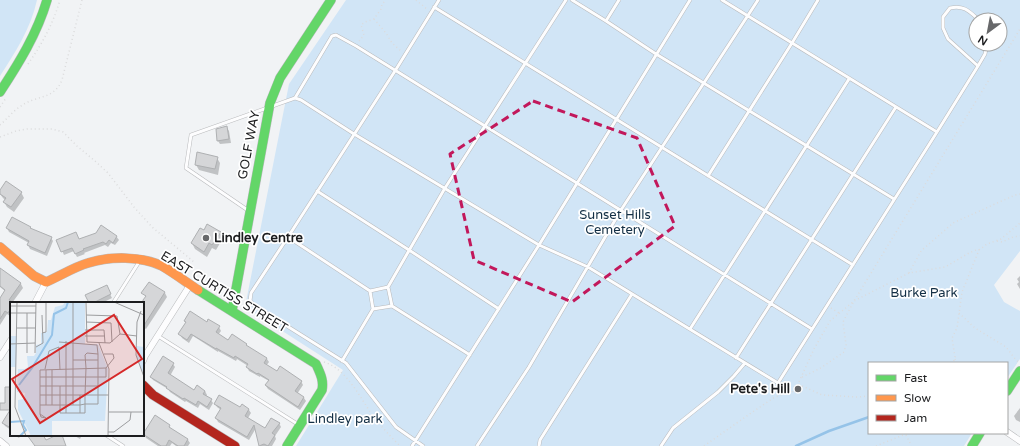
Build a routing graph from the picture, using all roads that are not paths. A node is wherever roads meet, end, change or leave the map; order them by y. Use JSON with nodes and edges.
{"nodes":[{"id":1,"x":47,"y":0,"type":"edge"},
{"id":2,"x":331,"y":0,"type":"edge"},
{"id":3,"x":439,"y":0,"type":"edge"},
{"id":4,"x":566,"y":0,"type":"edge"},
{"id":5,"x":572,"y":0,"type":"edge"},
{"id":6,"x":619,"y":0,"type":"edge"},
{"id":7,"x":690,"y":0,"type":"edge"},
{"id":8,"x":722,"y":0,"type":"edge"},
{"id":9,"x":758,"y":0,"type":"edge"},
{"id":10,"x":818,"y":0,"type":"edge"},
{"id":11,"x":434,"y":7,"type":"junction"},
{"id":12,"x":970,"y":12,"type":"edge"},
{"id":13,"x":748,"y":16,"type":"junction"},
{"id":14,"x":606,"y":21,"type":"junction"},
{"id":15,"x":792,"y":43,"type":"junction"},
{"id":16,"x":985,"y":52,"type":"edge"},
{"id":17,"x":656,"y":54,"type":"junction"},
{"id":18,"x":526,"y":63,"type":"junction"},
{"id":19,"x":978,"y":66,"type":"junction"},
{"id":20,"x":396,"y":71,"type":"junction"},
{"id":21,"x":849,"y":78,"type":"junction"},
{"id":22,"x":704,"y":83,"type":"junction"},
{"id":23,"x":0,"y":92,"type":"edge"},
{"id":24,"x":295,"y":98,"type":"junction"},
{"id":25,"x":269,"y":106,"type":"junction"},
{"id":26,"x":896,"y":107,"type":"junction"},
{"id":27,"x":749,"y":111,"type":"junction"},
{"id":28,"x":617,"y":119,"type":"junction"},
{"id":29,"x":485,"y":126,"type":"junction"},
{"id":30,"x":937,"y":132,"type":"junction"},
{"id":31,"x":354,"y":134,"type":"junction"},
{"id":32,"x":807,"y":146,"type":"junction"},
{"id":33,"x":662,"y":147,"type":"junction"},
{"id":34,"x":853,"y":174,"type":"junction"},
{"id":35,"x":708,"y":176,"type":"junction"},
{"id":36,"x":578,"y":183,"type":"junction"},
{"id":37,"x":445,"y":188,"type":"junction"},
{"id":38,"x":317,"y":191,"type":"junction"},
{"id":39,"x":894,"y":199,"type":"junction"},
{"id":40,"x":621,"y":210,"type":"junction"},
{"id":41,"x":765,"y":211,"type":"junction"},
{"id":42,"x":250,"y":212,"type":"junction"},
{"id":43,"x":288,"y":237,"type":"junction"},
{"id":44,"x":812,"y":239,"type":"junction"},
{"id":45,"x":0,"y":246,"type":"edge"},
{"id":46,"x":539,"y":246,"type":"junction"},
{"id":47,"x":409,"y":250,"type":"junction"},
{"id":48,"x":140,"y":260,"type":"junction"},
{"id":49,"x":853,"y":265,"type":"junction"},
{"id":50,"x":588,"y":267,"type":"junction"},
{"id":51,"x":725,"y":275,"type":"junction"},
{"id":52,"x":46,"y":282,"type":"junction"},
{"id":53,"x":190,"y":285,"type":"junction"},
{"id":54,"x":388,"y":287,"type":"junction"},
{"id":55,"x":370,"y":291,"type":"junction"},
{"id":56,"x":632,"y":294,"type":"junction"},
{"id":57,"x":36,"y":302,"type":"edge"},
{"id":58,"x":114,"y":302,"type":"edge"},
{"id":59,"x":771,"y":303,"type":"junction"},
{"id":60,"x":392,"y":306,"type":"junction"},
{"id":61,"x":373,"y":309,"type":"junction"},
{"id":62,"x":499,"y":309,"type":"junction"},
{"id":63,"x":232,"y":311,"type":"junction"},
{"id":64,"x":690,"y":329,"type":"junction"},
{"id":65,"x":812,"y":329,"type":"junction"},
{"id":66,"x":158,"y":336,"type":"junction"},
{"id":67,"x":10,"y":342,"type":"edge"},
{"id":68,"x":470,"y":355,"type":"junction"},
{"id":69,"x":0,"y":357,"type":"edge"},
{"id":70,"x":736,"y":358,"type":"junction"},
{"id":71,"x":144,"y":359,"type":"edge"},
{"id":72,"x":342,"y":361,"type":"junction"},
{"id":73,"x":745,"y":363,"type":"junction"},
{"id":74,"x":1020,"y":371,"type":"edge"},
{"id":75,"x":144,"y":386,"type":"edge"},
{"id":76,"x":1008,"y":389,"type":"edge"},
{"id":77,"x":300,"y":426,"type":"junction"},
{"id":78,"x":1008,"y":433,"type":"edge"},
{"id":79,"x":979,"y":434,"type":"edge"},
{"id":80,"x":108,"y":436,"type":"edge"},
{"id":81,"x":415,"y":441,"type":"junction"},
{"id":82,"x":1020,"y":441,"type":"edge"},
{"id":83,"x":0,"y":442,"type":"edge"},
{"id":84,"x":6,"y":446,"type":"edge"},
{"id":85,"x":123,"y":446,"type":"edge"},
{"id":86,"x":235,"y":446,"type":"edge"},
{"id":87,"x":287,"y":446,"type":"edge"},
{"id":88,"x":412,"y":446,"type":"edge"},
{"id":89,"x":423,"y":446,"type":"edge"},
{"id":90,"x":477,"y":446,"type":"edge"},
{"id":91,"x":539,"y":446,"type":"edge"},
{"id":92,"x":660,"y":446,"type":"edge"},
{"id":93,"x":972,"y":446,"type":"edge"}],
"edges":[{"from":1,"to":23,"type":"street"},
{"from":2,"to":25,"type":"street","name":"GOLF WAY"},
{"from":3,"to":11,"type":"lane"},
{"from":4,"to":18,"type":"lane"},
{"from":5,"to":14,"type":"lane"},
{"from":6,"to":14,"type":"lane"},
{"from":7,"to":17,"type":"lane"},
{"from":8,"to":13,"type":"lane"},
{"from":9,"to":13,"type":"lane"},
{"from":10,"to":15,"type":"lane"},
{"from":11,"to":18,"type":"lane"},
{"from":11,"to":20,"type":"lane"},
{"from":12,"to":19,"type":"lane"},
{"from":13,"to":15,"type":"lane"},
{"from":13,"to":22,"type":"lane"},
{"from":14,"to":17,"type":"lane"},
{"from":15,"to":21,"type":"lane"},
{"from":15,"to":27,"type":"lane"},
{"from":16,"to":19,"type":"lane"},
{"from":17,"to":22,"type":"lane"},
{"from":17,"to":28,"type":"lane"},
{"from":18,"to":28,"type":"lane"},
{"from":18,"to":29,"type":"lane"},
{"from":19,"to":30,"type":"lane"},
{"from":20,"to":24,"type":"lane"},
{"from":20,"to":29,"type":"lane"},
{"from":20,"to":31,"type":"lane"},
{"from":21,"to":26,"type":"lane"},
{"from":21,"to":32,"type":"lane"},
{"from":22,"to":27,"type":"lane"},
{"from":22,"to":33,"type":"lane"},
{"from":24,"to":25,"type":"lane"},
{"from":24,"to":31,"type":"lane"},
{"from":25,"to":42,"type":"street","name":"GOLF WAY"},
{"from":25,"to":42,"type":"lane"},
{"from":26,"to":30,"type":"lane"},
{"from":26,"to":34,"type":"lane"},
{"from":27,"to":32,"type":"lane"},
{"from":27,"to":35,"type":"lane"},
{"from":28,"to":33,"type":"lane"},
{"from":28,"to":36,"type":"lane"},
{"from":29,"to":36,"type":"lane"},
{"from":29,"to":37,"type":"lane"},
{"from":30,"to":39,"type":"lane"},
{"from":31,"to":37,"type":"lane"},
{"from":31,"to":38,"type":"lane"},
{"from":32,"to":34,"type":"lane"},
{"from":32,"to":41,"type":"lane"},
{"from":33,"to":35,"type":"lane"},
{"from":33,"to":40,"type":"lane"},
{"from":34,"to":39,"type":"lane"},
{"from":34,"to":44,"type":"lane"},
{"from":35,"to":41,"type":"lane"},
{"from":36,"to":40,"type":"lane"},
{"from":36,"to":46,"type":"lane"},
{"from":37,"to":46,"type":"lane"},
{"from":37,"to":47,"type":"lane"},
{"from":38,"to":43,"type":"lane"},
{"from":38,"to":47,"type":"lane"},
{"from":39,"to":49,"type":"lane"},
{"from":40,"to":50,"type":"lane"},
{"from":40,"to":51,"type":"lane"},
{"from":41,"to":44,"type":"lane"},
{"from":41,"to":51,"type":"lane"},
{"from":42,"to":63,"type":"street","name":"GOLF WAY"},
{"from":43,"to":55,"type":"lane"},
{"from":43,"to":72,"type":"lane"},
{"from":44,"to":49,"type":"lane"},
{"from":44,"to":59,"type":"lane"},
{"from":45,"to":52,"type":"street"},
{"from":46,"to":50,"type":"lane"},
{"from":46,"to":62,"type":"lane"},
{"from":47,"to":54,"type":"lane"},
{"from":47,"to":62,"type":"lane"},
{"from":48,"to":52,"type":"street","name":"EAST CURTISS STREET"},
{"from":48,"to":53,"type":"street","name":"EAST CURTISS STREET"},
{"from":48,"to":58,"type":"lane"},
{"from":49,"to":65,"type":"lane"},
{"from":50,"to":56,"type":"lane"},
{"from":50,"to":90,"type":"lane"},
{"from":51,"to":59,"type":"lane"},
{"from":51,"to":64,"type":"lane"},
{"from":52,"to":57,"type":"street"},
{"from":53,"to":63,"type":"street","name":"EAST CURTISS STREET"},
{"from":53,"to":66,"type":"street"},
{"from":54,"to":55,"type":"lane"},
{"from":54,"to":60,"type":"lane"},
{"from":55,"to":61,"type":"lane"},
{"from":56,"to":64,"type":"lane"},
{"from":56,"to":91,"type":"lane"},
{"from":59,"to":65,"type":"lane"},
{"from":59,"to":70,"type":"lane"},
{"from":60,"to":61,"type":"lane"},
{"from":60,"to":68,"type":"lane"},
{"from":61,"to":72,"type":"lane"},
{"from":62,"to":68,"type":"lane"},
{"from":63,"to":77,"type":"street","name":"EAST CURTISS STREET"},
{"from":64,"to":70,"type":"lane"},
{"from":65,"to":73,"type":"lane"},
{"from":66,"to":71,"type":"street"},
{"from":66,"to":77,"type":"lane"},
{"from":67,"to":69,"type":"street"},
{"from":68,"to":81,"type":"lane"},
{"from":70,"to":73,"type":"lane"},
{"from":72,"to":81,"type":"lane"},
{"from":73,"to":92,"type":"lane"},
{"from":74,"to":76,"type":"street"},
{"from":75,"to":86,"type":"street"},
{"from":77,"to":87,"type":"street"},
{"from":78,"to":82,"type":"street"},
{"from":79,"to":93,"type":"street"},
{"from":80,"to":85,"type":"lane"},
{"from":81,"to":88,"type":"lane"},
{"from":81,"to":89,"type":"lane"},
{"from":83,"to":84,"type":"street"}]}
